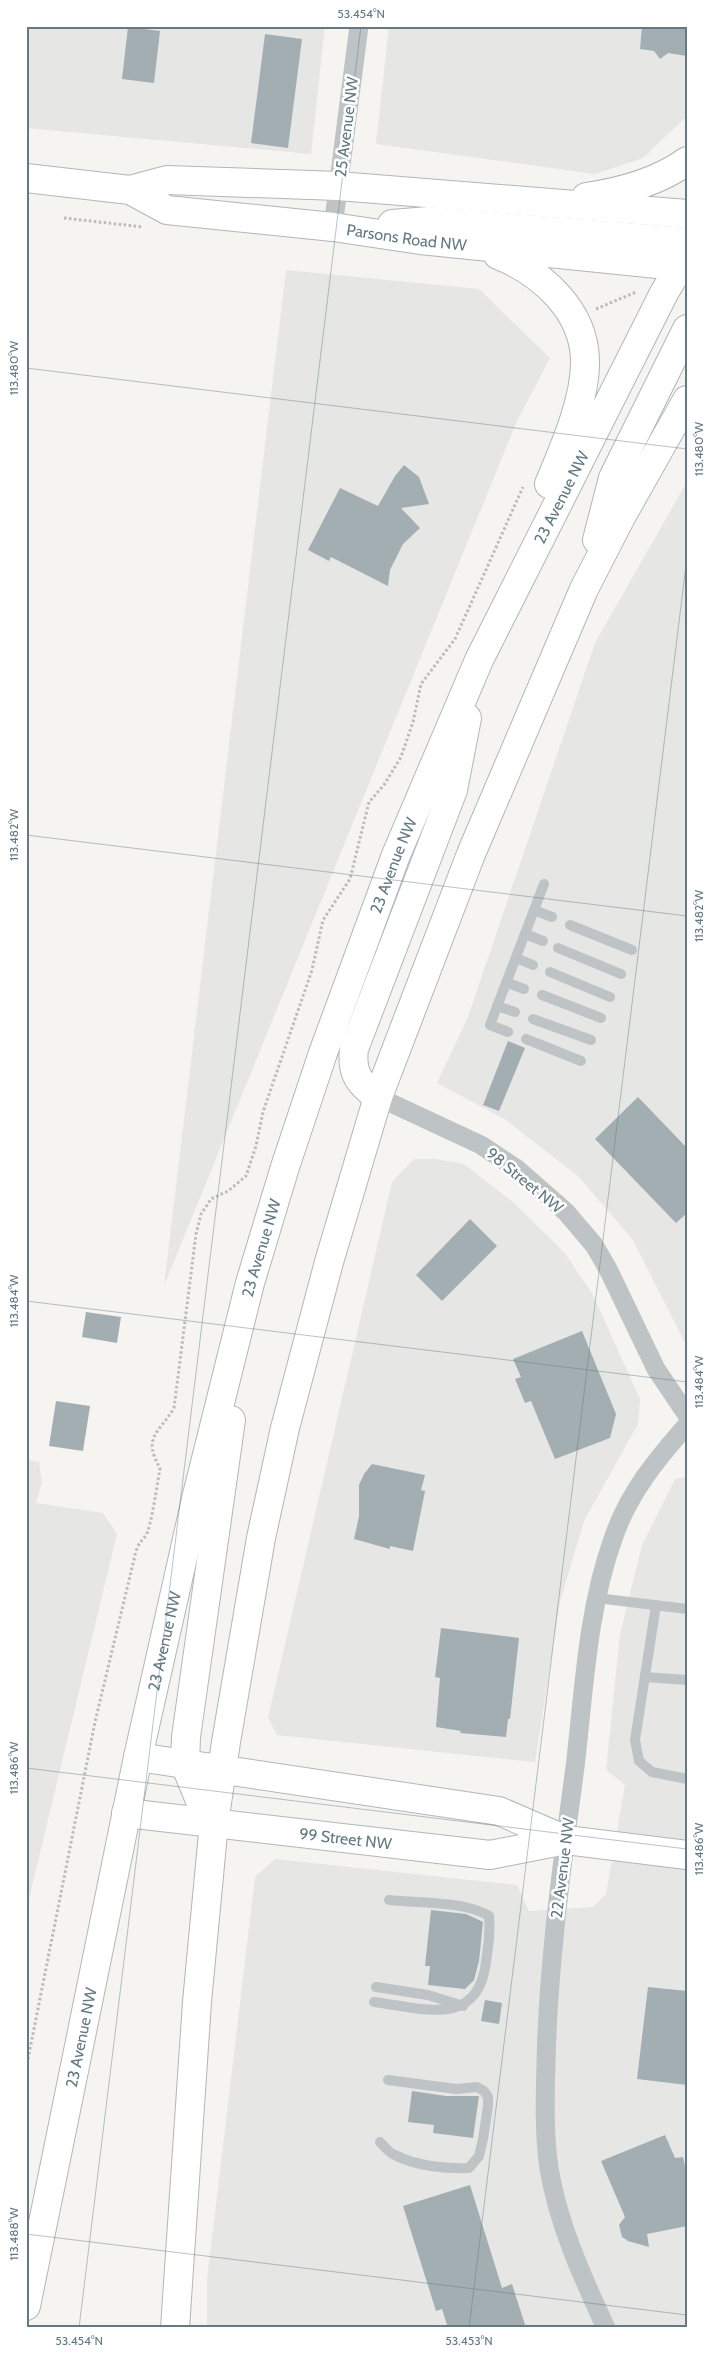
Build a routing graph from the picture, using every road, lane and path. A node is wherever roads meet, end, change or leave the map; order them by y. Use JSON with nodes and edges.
{"nodes":[{"id":1,"x":359,"y":26,"type":"edge"},
{"id":2,"x":687,"y":161,"type":"edge"},
{"id":3,"x":26,"y":178,"type":"edge"},
{"id":4,"x":338,"y":186,"type":"junction"},
{"id":5,"x":130,"y":190,"type":"junction"},
{"id":6,"x":458,"y":196,"type":"junction"},
{"id":7,"x":687,"y":214,"type":"edge"},
{"id":8,"x":344,"y":229,"type":"junction"},
{"id":9,"x":420,"y":240,"type":"junction"},
{"id":10,"x":685,"y":259,"type":"edge"},
{"id":11,"x":642,"y":290,"type":"dead end"},
{"id":12,"x":590,"y":311,"type":"dead end"},
{"id":13,"x":687,"y":329,"type":"edge"},
{"id":14,"x":687,"y":400,"type":"edge"},
{"id":15,"x":687,"y":431,"type":"edge"},
{"id":16,"x":621,"y":517,"type":"junction"},
{"id":17,"x":584,"y":589,"type":"junction"},
{"id":18,"x":494,"y":626,"type":"junction"},
{"id":19,"x":479,"y":660,"type":"junction"},
{"id":20,"x":544,"y":884,"type":"dead end"},
{"id":21,"x":534,"y":910,"type":"junction"},
{"id":22,"x":552,"y":917,"type":"dead end"},
{"id":23,"x":570,"y":925,"type":"dead end"},
{"id":24,"x":525,"y":934,"type":"junction"},
{"id":25,"x":543,"y":941,"type":"dead end"},
{"id":26,"x":558,"y":948,"type":"dead end"},
{"id":27,"x":632,"y":950,"type":"dead end"},
{"id":28,"x":516,"y":958,"type":"junction"},
{"id":29,"x":533,"y":965,"type":"dead end"},
{"id":30,"x":550,"y":972,"type":"dead end"},
{"id":31,"x":621,"y":974,"type":"dead end"},
{"id":32,"x":506,"y":982,"type":"junction"},
{"id":33,"x":524,"y":989,"type":"dead end"},
{"id":34,"x":542,"y":995,"type":"dead end"},
{"id":35,"x":610,"y":997,"type":"dead end"},
{"id":36,"x":497,"y":1006,"type":"junction"},
{"id":37,"x":515,"y":1012,"type":"dead end"},
{"id":38,"x":601,"y":1018,"type":"dead end"},
{"id":39,"x":533,"y":1019,"type":"dead end"},
{"id":40,"x":508,"y":1032,"type":"dead end"},
{"id":41,"x":526,"y":1039,"type":"dead end"},
{"id":42,"x":591,"y":1040,"type":"dead end"},
{"id":43,"x":581,"y":1061,"type":"dead end"},
{"id":44,"x":378,"y":1097,"type":"junction"},
{"id":45,"x":250,"y":1283,"type":"junction"},
{"id":46,"x":687,"y":1415,"type":"edge"},
{"id":47,"x":687,"y":1425,"type":"edge"},
{"id":48,"x":597,"y":1598,"type":"junction"},
{"id":49,"x":656,"y":1605,"type":"junction"},
{"id":50,"x":687,"y":1609,"type":"edge"},
{"id":51,"x":645,"y":1677,"type":"junction"},
{"id":52,"x":687,"y":1680,"type":"edge"},
{"id":53,"x":138,"y":1757,"type":"junction"},
{"id":54,"x":185,"y":1764,"type":"junction"},
{"id":55,"x":222,"y":1769,"type":"junction"},
{"id":56,"x":687,"y":1779,"type":"edge"},
{"id":57,"x":126,"y":1813,"type":"junction"},
{"id":58,"x":214,"y":1823,"type":"junction"},
{"id":59,"x":566,"y":1840,"type":"junction"},
{"id":60,"x":687,"y":1855,"type":"edge"},
{"id":61,"x":389,"y":1900,"type":"dead end"},
{"id":62,"x":376,"y":1987,"type":"dead end"},
{"id":63,"x":374,"y":2002,"type":"dead end"},
{"id":64,"x":463,"y":2006,"type":"junction"},
{"id":65,"x":388,"y":2080,"type":"dead end"},
{"id":66,"x":380,"y":2142,"type":"dead end"},
{"id":67,"x":26,"y":2306,"type":"edge"},
{"id":68,"x":175,"y":2328,"type":"edge"},
{"id":69,"x":606,"y":2328,"type":"edge"}],
"edges":[{"from":1,"to":4,"type":"street","name":"25 Avenue NW"},
{"from":2,"to":6,"type":"main road"},
{"from":3,"to":5,"type":"main road","name":"Parsons Road NW"},
{"from":4,"to":5,"type":"main road","name":"Parsons Road NW"},
{"from":4,"to":6,"type":"main road","name":"Parsons Road NW"},
{"from":4,"to":8,"type":"street","name":"25 Avenue NW"},
{"from":5,"to":8,"type":"main road","name":"Parsons Road NW"},
{"from":6,"to":7,"type":"main road","name":"Parsons Road NW"},
{"from":8,"to":9,"type":"main road","name":"Parsons Road NW"},
{"from":8,"to":10,"type":"main road"},
{"from":9,"to":10,"type":"main road","name":"Parsons Road NW"},
{"from":9,"to":18,"type":"main road"},
{"from":10,"to":18,"type":"main road","name":"23 Avenue NW"},
{"from":11,"to":12,"type":"path"},
{"from":13,"to":17,"type":"main road"},
{"from":14,"to":16,"type":"main road"},
{"from":15,"to":16,"type":"main road"},
{"from":16,"to":17,"type":"main road"},
{"from":17,"to":44,"type":"main road"},
{"from":18,"to":19,"type":"main road","name":"23 Avenue NW"},
{"from":19,"to":44,"type":"main road"},
{"from":19,"to":45,"type":"main road","name":"23 Avenue NW"},
{"from":20,"to":21,"type":"lane"},
{"from":21,"to":22,"type":"lane"},
{"from":21,"to":24,"type":"lane"},
{"from":23,"to":27,"type":"lane"},
{"from":24,"to":25,"type":"lane"},
{"from":24,"to":28,"type":"lane"},
{"from":26,"to":31,"type":"lane"},
{"from":28,"to":29,"type":"lane"},
{"from":28,"to":32,"type":"lane"},
{"from":30,"to":35,"type":"lane"},
{"from":32,"to":33,"type":"lane"},
{"from":32,"to":36,"type":"lane"},
{"from":34,"to":38,"type":"lane"},
{"from":36,"to":37,"type":"lane"},
{"from":36,"to":40,"type":"lane"},
{"from":39,"to":42,"type":"lane"},
{"from":41,"to":43,"type":"lane"},
{"from":44,"to":46,"type":"street","name":"98 Street NW"},
{"from":44,"to":55,"type":"main road"},
{"from":45,"to":53,"type":"main road","name":"23 Avenue NW"},
{"from":45,"to":54,"type":"main road"},
{"from":47,"to":48,"type":"street","name":"22 Avenue NW"},
{"from":48,"to":49,"type":"lane"},
{"from":48,"to":59,"type":"street","name":"22 Avenue NW"},
{"from":49,"to":50,"type":"lane"},
{"from":49,"to":51,"type":"lane"},
{"from":51,"to":52,"type":"lane"},
{"from":51,"to":56,"type":"lane"},
{"from":53,"to":54,"type":"main road","name":"99 Street NW"},
{"from":53,"to":57,"type":"main road","name":"23 Avenue NW"},
{"from":54,"to":55,"type":"main road","name":"99 Street NW"},
{"from":54,"to":58,"type":"main road"},
{"from":55,"to":58,"type":"main road"},
{"from":55,"to":59,"type":"main road","name":"99 Street NW"},
{"from":57,"to":58,"type":"main road","name":"99 Street NW"},
{"from":57,"to":67,"type":"main road","name":"23 Avenue NW"},
{"from":58,"to":59,"type":"main road","name":"99 Street NW"},
{"from":58,"to":68,"type":"main road"},
{"from":59,"to":60,"type":"main road","name":"99 Street NW"},
{"from":59,"to":69,"type":"street","name":"22 Avenue NW"},
{"from":61,"to":64,"type":"lane"},
{"from":62,"to":64,"type":"lane"},
{"from":63,"to":64,"type":"lane"},
{"from":65,"to":66,"type":"lane"}]}
